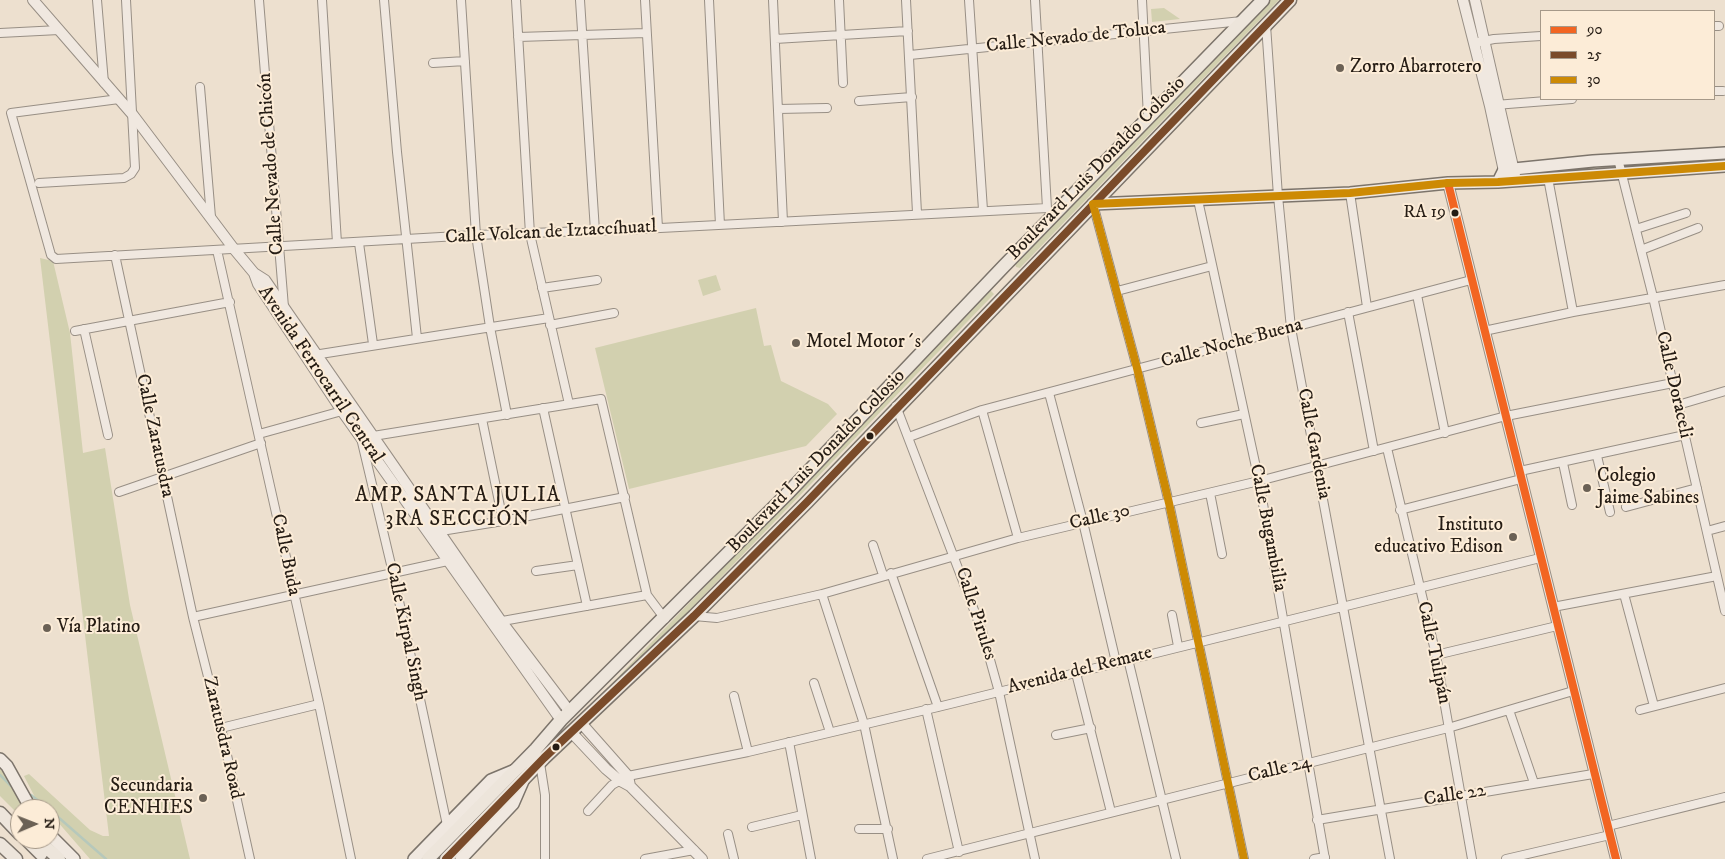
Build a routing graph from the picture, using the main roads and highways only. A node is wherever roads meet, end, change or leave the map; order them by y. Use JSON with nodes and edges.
{"nodes":[{"id":1,"x":1263,"y":0,"type":"edge"},
{"id":2,"x":1290,"y":0,"type":"edge"},
{"id":3,"x":1725,"y":152,"type":"edge"},
{"id":4,"x":1725,"y":166,"type":"edge"},
{"id":5,"x":1508,"y":176,"type":"junction"},
{"id":6,"x":1093,"y":204,"type":"junction"},
{"id":7,"x":0,"y":759,"type":"edge"},
{"id":8,"x":519,"y":774,"type":"junction"},
{"id":9,"x":498,"y":797,"type":"junction"},
{"id":10,"x":26,"y":799,"type":"edge"},
{"id":11,"x":0,"y":804,"type":"edge"},
{"id":12,"x":0,"y":813,"type":"edge"},
{"id":13,"x":10,"y":814,"type":"edge"},
{"id":14,"x":10,"y":824,"type":"edge"},
{"id":15,"x":60,"y":844,"type":"edge"},
{"id":16,"x":3,"y":847,"type":"edge"},
{"id":17,"x":36,"y":849,"type":"edge"},
{"id":18,"x":48,"y":849,"type":"edge"},
{"id":19,"x":16,"y":859,"type":"edge"},
{"id":20,"x":46,"y":859,"type":"edge"},
{"id":21,"x":59,"y":859,"type":"edge"},
{"id":22,"x":74,"y":859,"type":"edge"},
{"id":23,"x":414,"y":859,"type":"edge"},
{"id":24,"x":428,"y":859,"type":"edge"},
{"id":25,"x":446,"y":859,"type":"edge"},
{"id":26,"x":461,"y":859,"type":"edge"}],
"edges":[{"from":1,"to":8,"type":"main road","name":"Boulevard Luis Donaldo Colosio"},
{"from":2,"to":6,"type":"main road","name":"Boulevard Luis Donaldo Colosio"},
{"from":3,"to":5,"type":"main road"},
{"from":4,"to":5,"type":"main road"},
{"from":5,"to":6,"type":"main road"},
{"from":6,"to":8,"type":"main road","name":"Boulevard Luis Donaldo Colosio"},
{"from":7,"to":10,"type":"main road"},
{"from":8,"to":9,"type":"main road","name":"Boulevard Luis Donaldo Colosio"},
{"from":8,"to":23,"type":"main road","name":"Boulevard Luis Donaldo Colosio"},
{"from":8,"to":26,"type":"main road","name":"Boulevard Luis Donaldo Colosio"},
{"from":9,"to":24,"type":"main road","name":"Boulevard Luis Donaldo Colosio"},
{"from":9,"to":25,"type":"main road","name":"Boulevard Luis Donaldo Colosio"},
{"from":11,"to":13,"type":"main road"},
{"from":12,"to":14,"type":"main road"},
{"from":15,"to":22,"type":"main road"},
{"from":16,"to":19,"type":"main road"},
{"from":17,"to":20,"type":"main road"},
{"from":18,"to":21,"type":"main road"}]}
